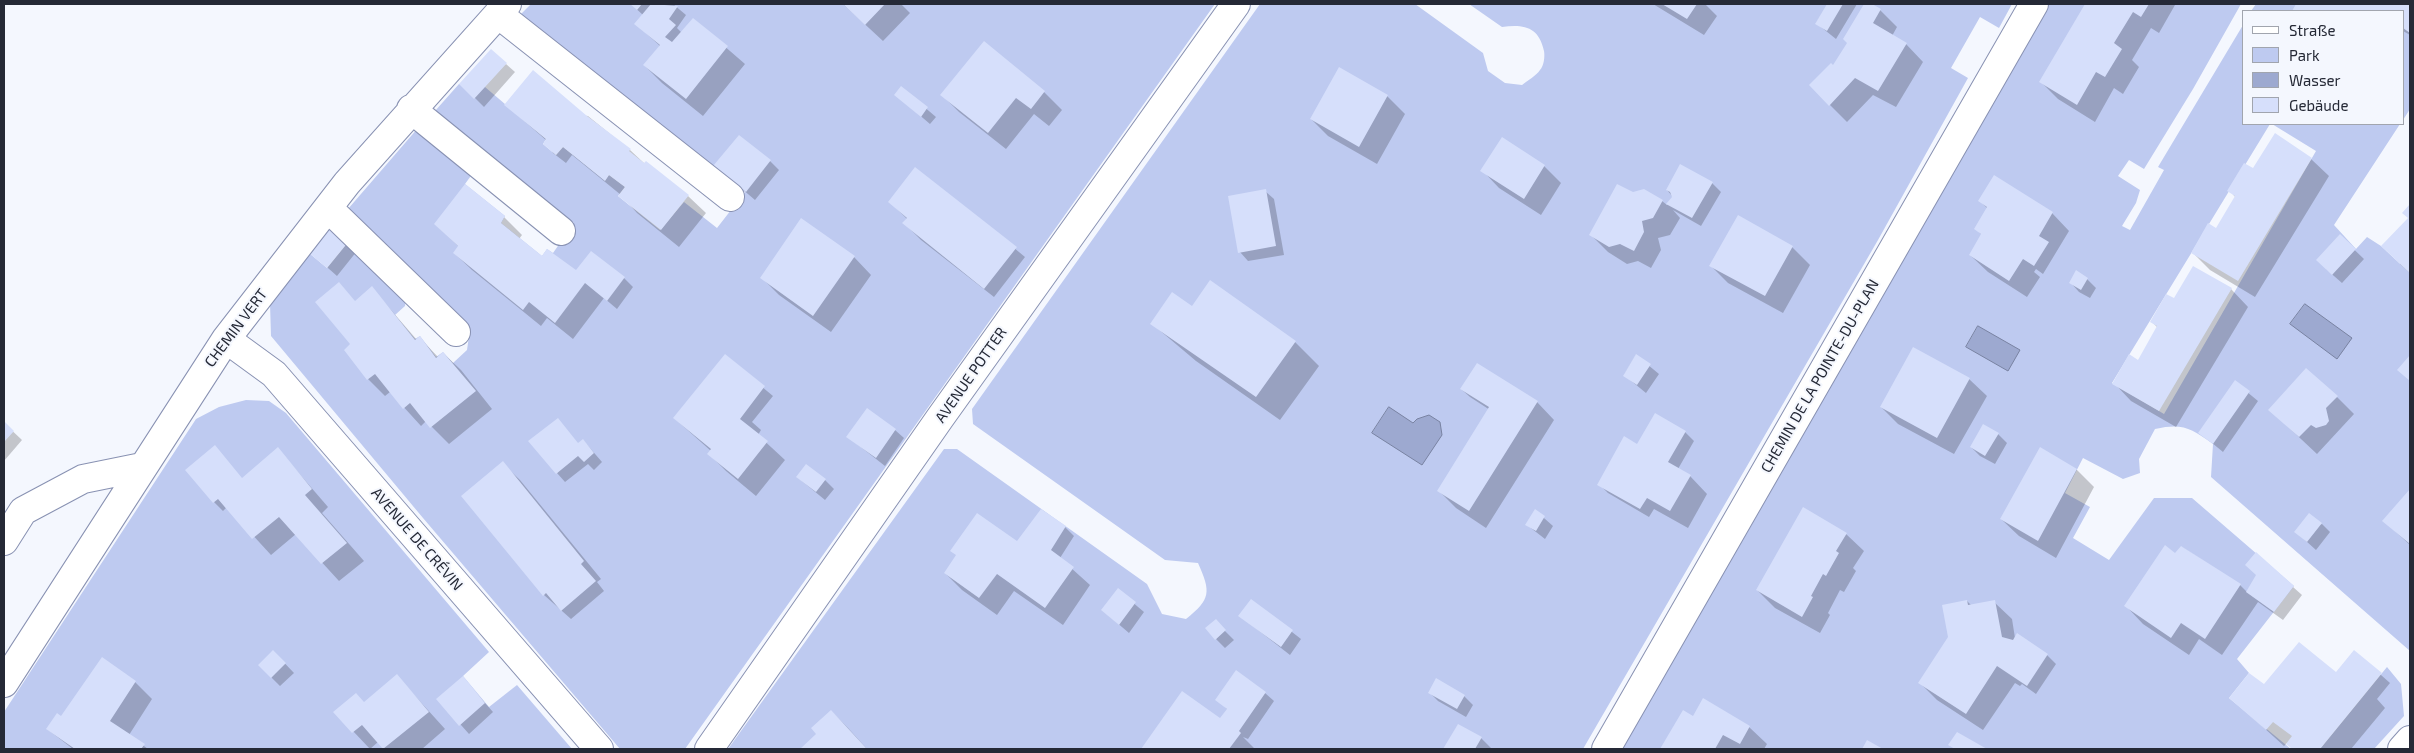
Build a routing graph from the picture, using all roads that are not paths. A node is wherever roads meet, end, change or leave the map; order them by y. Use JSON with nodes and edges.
{"nodes":[{"id":1,"x":1236,"y":4,"type":"edge"},
{"id":2,"x":2034,"y":4,"type":"edge"},
{"id":3,"x":503,"y":9,"type":"edge"},
{"id":4,"x":412,"y":109,"type":"junction"},
{"id":5,"x":730,"y":196,"type":"dead end"},
{"id":6,"x":328,"y":208,"type":"junction"},
{"id":7,"x":561,"y":231,"type":"dead end"},
{"id":8,"x":456,"y":332,"type":"dead end"},
{"id":9,"x":226,"y":339,"type":"junction"},
{"id":10,"x":142,"y":467,"type":"junction"},
{"id":11,"x":4,"y":541,"type":"edge"},
{"id":12,"x":4,"y":683,"type":"edge"},
{"id":13,"x":2410,"y":740,"type":"edge"},
{"id":14,"x":599,"y":749,"type":"edge"},
{"id":15,"x":709,"y":749,"type":"edge"},
{"id":16,"x":1606,"y":749,"type":"edge"},
{"id":17,"x":2402,"y":749,"type":"edge"}],
"edges":[{"from":1,"to":15,"type":"street","name":"AVENUE POTTER"},
{"from":2,"to":16,"type":"street","name":"CHEMIN DE LA POINTE-DU-PLAN"},
{"from":3,"to":4,"type":"street","name":"CHEMIN VERT"},
{"from":3,"to":5,"type":"street"},
{"from":4,"to":6,"type":"street","name":"CHEMIN VERT"},
{"from":4,"to":7,"type":"street"},
{"from":6,"to":8,"type":"street"},
{"from":6,"to":9,"type":"street","name":"CHEMIN VERT"},
{"from":9,"to":10,"type":"street","name":"CHEMIN VERT"},
{"from":9,"to":14,"type":"street","name":"AVENUE DE CRÉVIN"},
{"from":10,"to":11,"type":"street"},
{"from":10,"to":12,"type":"street","name":"CHEMIN VERT"},
{"from":13,"to":17,"type":"street"}]}
